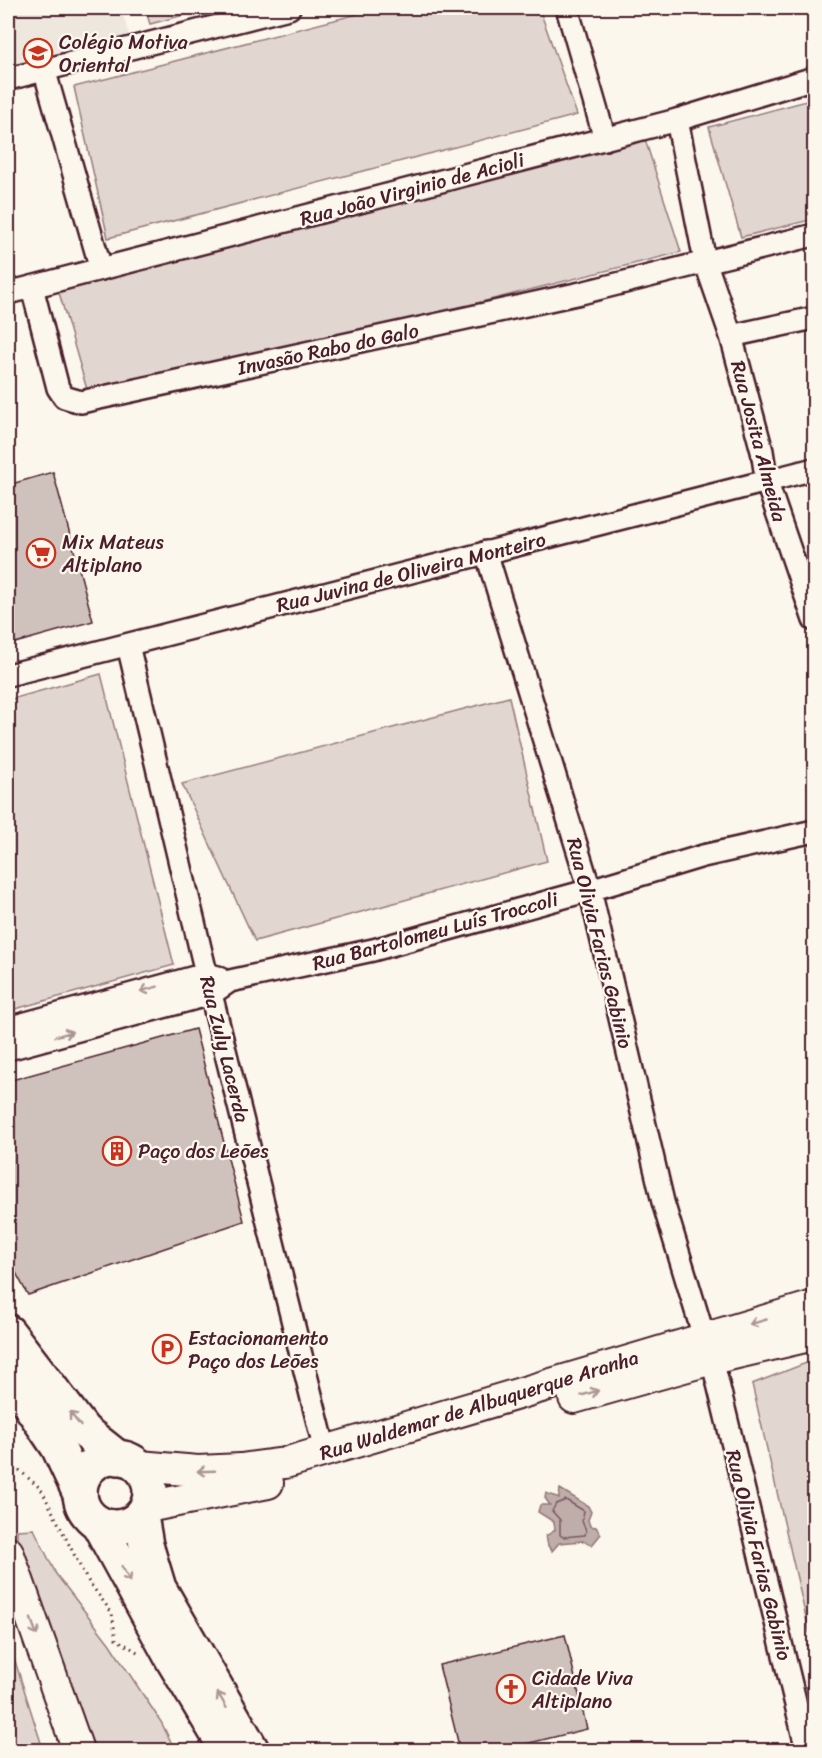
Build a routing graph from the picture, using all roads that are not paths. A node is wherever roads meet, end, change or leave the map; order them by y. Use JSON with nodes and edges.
{"nodes":[{"id":1,"x":289,"y":8,"type":"edge"},
{"id":2,"x":567,"y":8,"type":"edge"},
{"id":3,"x":44,"y":69,"type":"junction"},
{"id":4,"x":814,"y":78,"type":"edge"},
{"id":5,"x":8,"y":79,"type":"edge"},
{"id":6,"x":677,"y":120,"type":"junction"},
{"id":7,"x":605,"y":139,"type":"junction"},
{"id":8,"x":814,"y":235,"type":"edge"},
{"id":9,"x":705,"y":261,"type":"junction"},
{"id":10,"x":101,"y":269,"type":"junction"},
{"id":11,"x":32,"y":287,"type":"junction"},
{"id":12,"x":8,"y":293,"type":"edge"},
{"id":13,"x":814,"y":318,"type":"edge"},
{"id":14,"x":731,"y":336,"type":"junction"},
{"id":15,"x":814,"y":470,"type":"edge"},
{"id":16,"x":767,"y":483,"type":"junction"},
{"id":17,"x":486,"y":552,"type":"junction"},
{"id":18,"x":814,"y":621,"type":"edge"},
{"id":19,"x":128,"y":645,"type":"junction"},
{"id":20,"x":8,"y":675,"type":"edge"},
{"id":21,"x":814,"y":831,"type":"edge"},
{"id":22,"x":590,"y":891,"type":"junction"},
{"id":23,"x":208,"y":984,"type":"junction"},
{"id":24,"x":8,"y":1028,"type":"edge"},
{"id":25,"x":8,"y":1049,"type":"edge"},
{"id":26,"x":814,"y":1306,"type":"edge"},
{"id":27,"x":8,"y":1332,"type":"edge"},
{"id":28,"x":814,"y":1335,"type":"edge"},
{"id":29,"x":708,"y":1348,"type":"junction"},
{"id":30,"x":8,"y":1373,"type":"edge"},
{"id":31,"x":326,"y":1451,"type":"junction"},
{"id":32,"x":129,"y":1462,"type":"junction"},
{"id":33,"x":80,"y":1494,"type":"junction"},
{"id":34,"x":144,"y":1512,"type":"junction"},
{"id":35,"x":98,"y":1523,"type":"junction"},
{"id":36,"x":8,"y":1552,"type":"edge"},
{"id":37,"x":78,"y":1750,"type":"edge"},
{"id":38,"x":227,"y":1750,"type":"edge"},
{"id":39,"x":252,"y":1750,"type":"edge"},
{"id":40,"x":807,"y":1750,"type":"edge"}],
"edges":[{"from":1,"to":3,"type":"street"},
{"from":2,"to":7,"type":"street"},
{"from":3,"to":5,"type":"street"},
{"from":3,"to":10,"type":"street"},
{"from":4,"to":6,"type":"street","name":"Rua João Virginio de Acioli"},
{"from":6,"to":7,"type":"street","name":"Rua João Virginio de Acioli"},
{"from":6,"to":9,"type":"street","name":"Rua Josita Almeida"},
{"from":7,"to":10,"type":"street","name":"Rua João Virginio de Acioli"},
{"from":8,"to":9,"type":"street","name":"Invasão Rabo do Galo"},
{"from":9,"to":11,"type":"street","name":"Invasão Rabo do Galo"},
{"from":9,"to":14,"type":"street","name":"Rua Josita Almeida"},
{"from":10,"to":11,"type":"street","name":"Rua João Virginio de Acioli"},
{"from":11,"to":12,"type":"street","name":"Rua João Virginio de Acioli"},
{"from":13,"to":14,"type":"street"},
{"from":14,"to":16,"type":"street","name":"Rua Josita Almeida"},
{"from":15,"to":16,"type":"street","name":"Rua Juvina de Oliveira Monteiro"},
{"from":16,"to":17,"type":"street","name":"Rua Juvina de Oliveira Monteiro"},
{"from":16,"to":18,"type":"street","name":"Rua Josita Almeida"},
{"from":17,"to":19,"type":"street","name":"Rua Juvina de Oliveira Monteiro"},
{"from":17,"to":22,"type":"street","name":"Rua Olivia Farias Gabinio"},
{"from":19,"to":20,"type":"street","name":"Rua Juvina de Oliveira Monteiro"},
{"from":19,"to":23,"type":"street","name":"Rua Zuly Lacerda"},
{"from":21,"to":22,"type":"street","name":"Rua Bartolomeu Luís Troccoli"},
{"from":22,"to":23,"type":"street","name":"Rua Bartolomeu Luís Troccoli"},
{"from":22,"to":29,"type":"street","name":"Rua Olivia Farias Gabinio"},
{"from":23,"to":24,"type":"street","one_way":true},
{"from":25,"to":23,"type":"street","one_way":true},
{"from":23,"to":31,"type":"street","name":"Rua Zuly Lacerda"},
{"from":26,"to":29,"type":"street","name":"Rua Waldemar de Albuquerque Aranha","one_way":true},
{"from":32,"to":27,"type":"main road","one_way":true},
{"from":28,"to":29,"type":"street"},
{"from":29,"to":31,"type":"street","name":"Rua Waldemar de Albuquerque Aranha"},
{"from":34,"to":29,"type":"street","one_way":true},
{"from":29,"to":40,"type":"street","name":"Rua Olivia Farias Gabinio"},
{"from":30,"to":33,"type":"main road"},
{"from":31,"to":32,"type":"street","name":"Rua Waldemar de Albuquerque Aranha","one_way":true},
{"from":32,"to":33,"type":"main road"},
{"from":32,"to":34,"type":"main road"},
{"from":33,"to":35,"type":"main road"},
{"from":34,"to":35,"type":"main road"},
{"from":39,"to":34,"type":"main road","one_way":true},
{"from":35,"to":38,"type":"main road","one_way":true},
{"from":36,"to":37,"type":"street","one_way":true}]}
